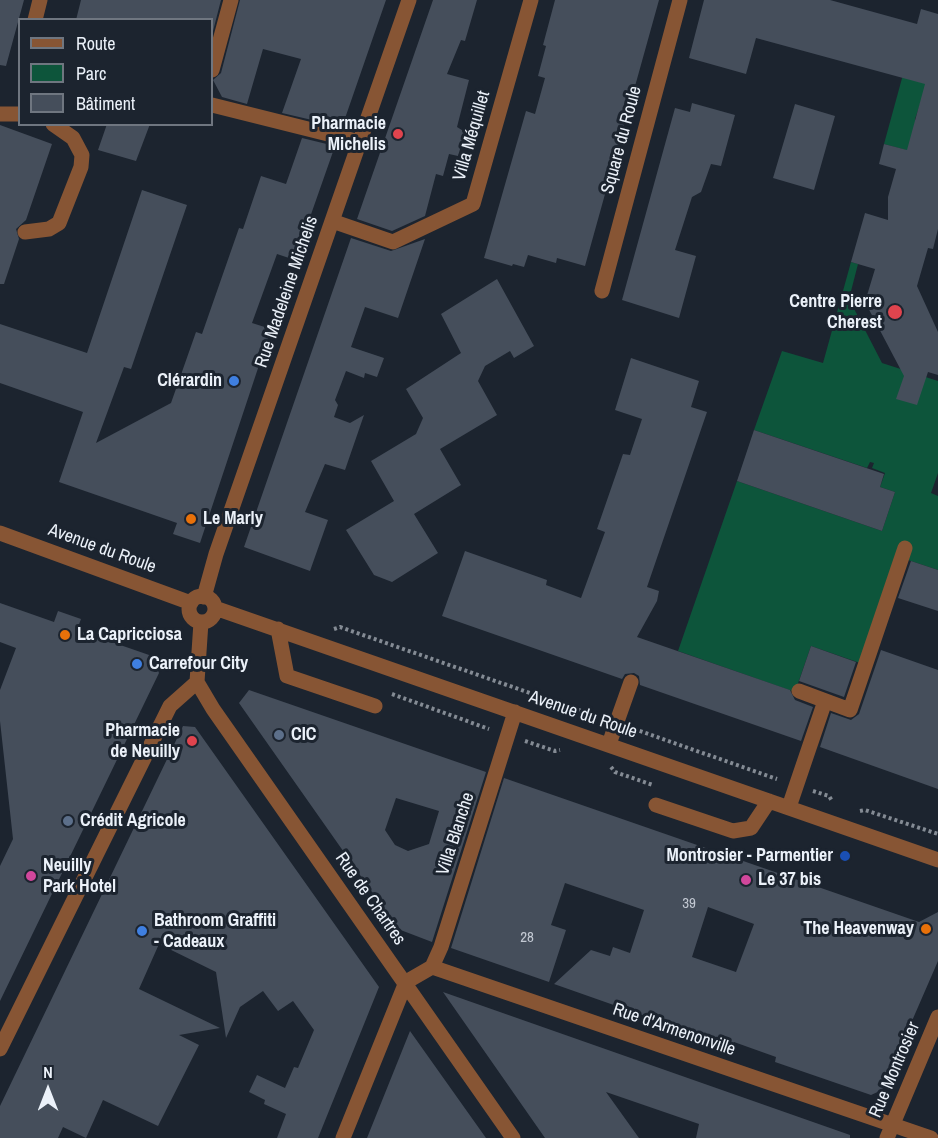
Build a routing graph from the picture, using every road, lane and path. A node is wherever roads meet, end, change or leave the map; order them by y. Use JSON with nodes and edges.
{"nodes":[{"id":1,"x":40,"y":0,"type":"edge"},
{"id":2,"x":231,"y":0,"type":"edge"},
{"id":3,"x":409,"y":0,"type":"edge"},
{"id":4,"x":531,"y":0,"type":"edge"},
{"id":5,"x":680,"y":0,"type":"edge"},
{"id":6,"x":35,"y":18,"type":"edge"},
{"id":7,"x":213,"y":66,"type":"edge"},
{"id":8,"x":213,"y":105,"type":"edge"},
{"id":9,"x":0,"y":114,"type":"edge"},
{"id":10,"x":18,"y":114,"type":"edge"},
{"id":11,"x":56,"y":126,"type":"edge"},
{"id":12,"x":360,"y":142,"type":"junction"},
{"id":13,"x":332,"y":221,"type":"junction"},
{"id":14,"x":25,"y":232,"type":"dead end"},
{"id":15,"x":602,"y":291,"type":"dead end"},
{"id":16,"x":0,"y":533,"type":"edge"},
{"id":17,"x":905,"y":548,"type":"dead end"},
{"id":18,"x":203,"y":602,"type":"junction"},
{"id":19,"x":201,"y":622,"type":"junction"},
{"id":20,"x":278,"y":629,"type":"junction"},
{"id":21,"x":197,"y":682,"type":"junction"},
{"id":22,"x":631,"y":682,"type":"dead end"},
{"id":23,"x":799,"y":692,"type":"dead end"},
{"id":24,"x":825,"y":701,"type":"junction"},
{"id":25,"x":375,"y":706,"type":"dead end"},
{"id":26,"x":515,"y":712,"type":"junction"},
{"id":27,"x":609,"y":744,"type":"junction"},
{"id":28,"x":769,"y":801,"type":"junction"},
{"id":29,"x":656,"y":805,"type":"dead end"},
{"id":30,"x":789,"y":807,"type":"junction"},
{"id":31,"x":938,"y":860,"type":"edge"},
{"id":32,"x":432,"y":967,"type":"junction"},
{"id":33,"x":406,"y":982,"type":"junction"},
{"id":34,"x":938,"y":1017,"type":"edge"},
{"id":35,"x":0,"y":1048,"type":"edge"},
{"id":36,"x":890,"y":1132,"type":"edge"},
{"id":37,"x":343,"y":1138,"type":"edge"},
{"id":38,"x":513,"y":1138,"type":"edge"},
{"id":39,"x":931,"y":1138,"type":"edge"}],
"edges":[{"from":1,"to":6,"type":"street"},
{"from":2,"to":7,"type":"street"},
{"from":3,"to":12,"type":"street","name":"Rue Madeleine Michelis"},
{"from":4,"to":13,"type":"street","name":"Villa Méquillet"},
{"from":5,"to":15,"type":"street","name":"Square du Roule"},
{"from":8,"to":12,"type":"street"},
{"from":9,"to":10,"type":"street"},
{"from":11,"to":14,"type":"street"},
{"from":12,"to":13,"type":"street","name":"Rue Madeleine Michelis"},
{"from":13,"to":18,"type":"street","name":"Rue Madeleine Michelis"},
{"from":16,"to":18,"type":"street","name":"Avenue du Roule"},
{"from":17,"to":24,"type":"street"},
{"from":18,"to":19,"type":"street"},
{"from":18,"to":19,"type":"street"},
{"from":18,"to":20,"type":"street","name":"Avenue du Roule"},
{"from":19,"to":21,"type":"street"},
{"from":20,"to":25,"type":"street"},
{"from":20,"to":26,"type":"street","name":"Avenue du Roule"},
{"from":21,"to":33,"type":"street","name":"Rue de Chartres"},
{"from":21,"to":35,"type":"street"},
{"from":22,"to":27,"type":"street"},
{"from":23,"to":24,"type":"street"},
{"from":24,"to":30,"type":"street"},
{"from":26,"to":27,"type":"street","name":"Avenue du Roule"},
{"from":26,"to":32,"type":"street","name":"Villa Blanche"},
{"from":27,"to":28,"type":"street","name":"Avenue du Roule"},
{"from":28,"to":29,"type":"street"},
{"from":28,"to":30,"type":"street","name":"Avenue du Roule"},
{"from":30,"to":31,"type":"street","name":"Avenue du Roule"},
{"from":32,"to":33,"type":"street"},
{"from":32,"to":36,"type":"street","name":"Rue d'Armenonville"},
{"from":33,"to":37,"type":"street"},
{"from":33,"to":38,"type":"street","name":"Rue de Chartres"},
{"from":34,"to":36,"type":"street","name":"Rue Montrosier"},
{"from":36,"to":39,"type":"street","name":"Rue d'Armenonville"}]}
